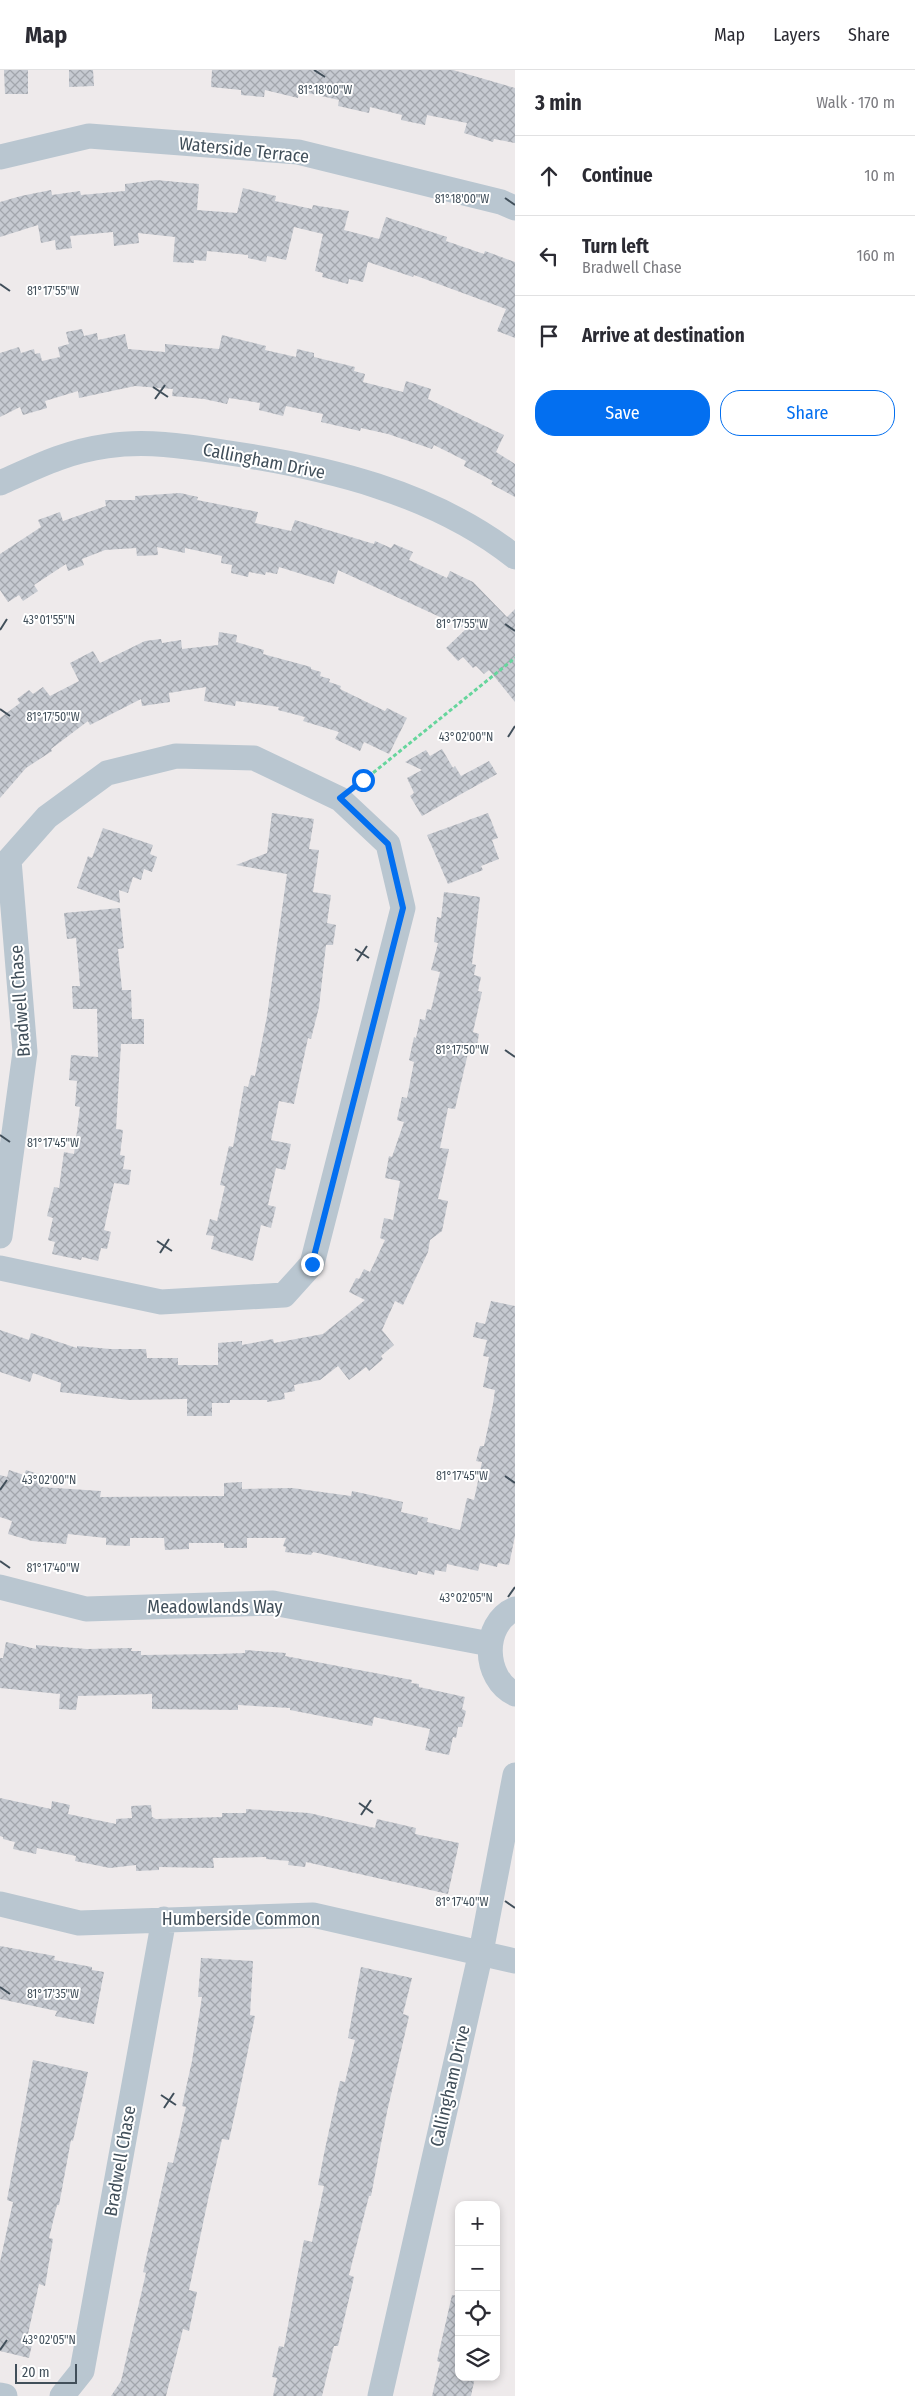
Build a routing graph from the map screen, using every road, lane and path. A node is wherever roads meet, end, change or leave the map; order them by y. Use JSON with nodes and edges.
{"nodes":[{"id":1,"x":0,"y":158,"type":"edge"},
{"id":2,"x":515,"y":208,"type":"edge"},
{"id":3,"x":0,"y":483,"type":"edge"},
{"id":4,"x":515,"y":557,"type":"edge"},
{"id":5,"x":515,"y":658,"type":"edge"},
{"id":6,"x":340,"y":798,"type":"junction"},
{"id":7,"x":0,"y":1236,"type":"edge"},
{"id":8,"x":0,"y":1268,"type":"edge"},
{"id":9,"x":0,"y":1587,"type":"edge"},
{"id":10,"x":515,"y":1608,"type":"edge"},
{"id":11,"x":490,"y":1644,"type":"junction"},
{"id":12,"x":515,"y":1694,"type":"edge"},
{"id":13,"x":515,"y":1775,"type":"edge"},
{"id":14,"x":0,"y":1904,"type":"edge"},
{"id":15,"x":164,"y":1919,"type":"junction"},
{"id":16,"x":481,"y":1952,"type":"junction"},
{"id":17,"x":515,"y":1962,"type":"edge"},
{"id":18,"x":0,"y":2395,"type":"edge"},
{"id":19,"x":5,"y":2396,"type":"edge"},
{"id":20,"x":62,"y":2396,"type":"edge"},
{"id":21,"x":380,"y":2396,"type":"edge"}],
"edges":[{"from":1,"to":2,"type":"street","name":"Waterside Terrace"},
{"from":3,"to":4,"type":"street","name":"Callingham Drive"},
{"from":5,"to":6,"type":"path"},
{"from":6,"to":7,"type":"street","name":"Bradwell Chase"},
{"from":6,"to":8,"type":"street","name":"Bradwell Chase"},
{"from":9,"to":11,"type":"street","name":"Meadowlands Way"},
{"from":10,"to":11,"type":"street"},
{"from":11,"to":12,"type":"street"},
{"from":13,"to":16,"type":"street","name":"Callingham Drive"},
{"from":14,"to":15,"type":"street","name":"Humberside Common"},
{"from":15,"to":16,"type":"street","name":"Humberside Common"},
{"from":15,"to":20,"type":"street","name":"Bradwell Chase"},
{"from":16,"to":17,"type":"street","name":"Humberside Common"},
{"from":16,"to":21,"type":"street","name":"Callingham Drive"},
{"from":18,"to":19,"type":"street"}]}
